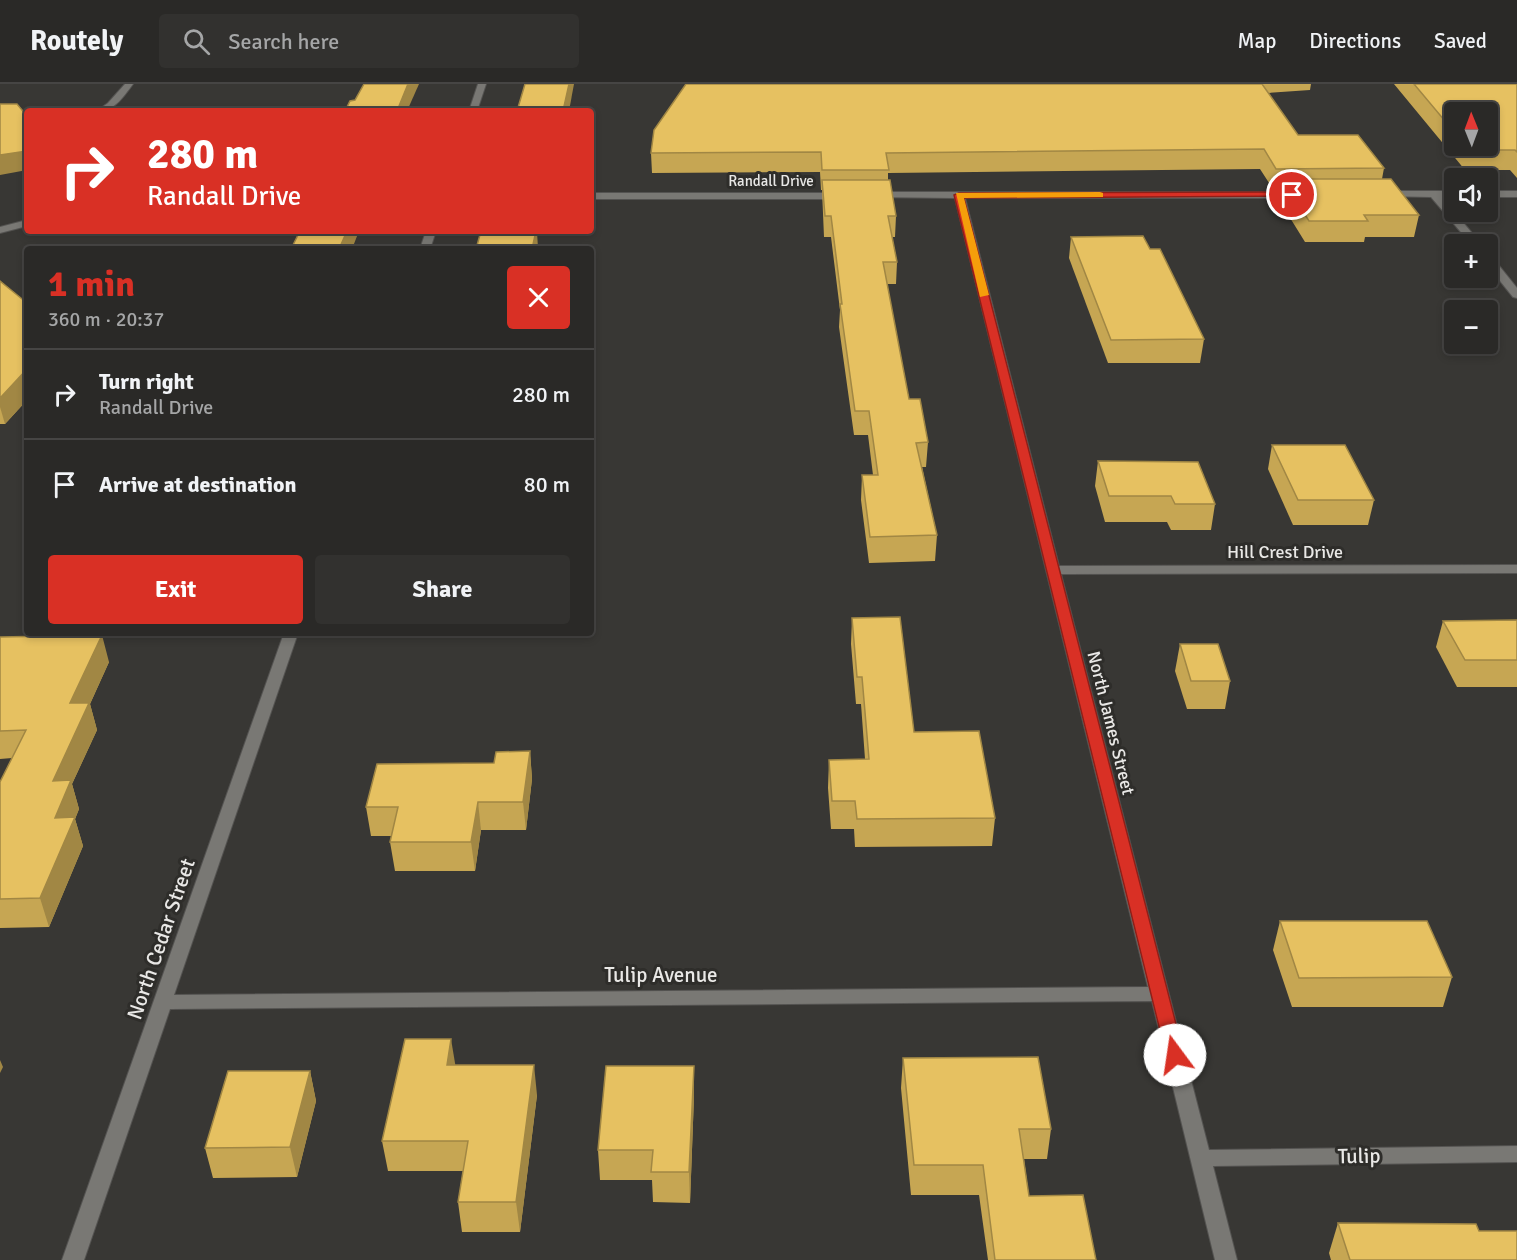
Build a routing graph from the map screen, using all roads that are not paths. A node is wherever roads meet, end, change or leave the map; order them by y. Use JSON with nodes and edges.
{"nodes":[{"id":1,"x":129,"y":84,"type":"edge"},
{"id":2,"x":495,"y":84,"type":"edge"},
{"id":3,"x":481,"y":88,"type":"edge"},
{"id":4,"x":106,"y":108,"type":"edge"},
{"id":5,"x":474,"y":108,"type":"edge"},
{"id":6,"x":1375,"y":194,"type":"edge"},
{"id":7,"x":1434,"y":194,"type":"junction"},
{"id":8,"x":1444,"y":194,"type":"edge"},
{"id":9,"x":1498,"y":194,"type":"edge"},
{"id":10,"x":1517,"y":194,"type":"edge"},
{"id":11,"x":852,"y":195,"type":"edge"},
{"id":12,"x":864,"y":195,"type":"edge"},
{"id":13,"x":959,"y":195,"type":"junction"},
{"id":14,"x":1316,"y":195,"type":"edge"},
{"id":15,"x":594,"y":196,"type":"edge"},
{"id":16,"x":24,"y":224,"type":"edge"},
{"id":17,"x":0,"y":230,"type":"edge"},
{"id":18,"x":1468,"y":234,"type":"edge"},
{"id":19,"x":1498,"y":272,"type":"edge"},
{"id":20,"x":1517,"y":295,"type":"edge"},
{"id":21,"x":1517,"y":569,"type":"edge"},
{"id":22,"x":1053,"y":570,"type":"junction"},
{"id":23,"x":290,"y":636,"type":"edge"},
{"id":24,"x":1160,"y":994,"type":"junction"},
{"id":25,"x":163,"y":1002,"type":"junction"},
{"id":26,"x":1517,"y":1154,"type":"edge"},
{"id":27,"x":1200,"y":1158,"type":"junction"},
{"id":28,"x":73,"y":1260,"type":"edge"},
{"id":29,"x":1226,"y":1260,"type":"edge"}],
"edges":[{"from":1,"to":4,"type":"street"},
{"from":2,"to":3,"type":"street"},
{"from":3,"to":5,"type":"street"},
{"from":6,"to":7,"type":"street"},
{"from":7,"to":8,"type":"street"},
{"from":7,"to":18,"type":"street"},
{"from":9,"to":10,"type":"street"},
{"from":11,"to":15,"type":"street","name":"Randall Drive"},
{"from":12,"to":13,"type":"street"},
{"from":13,"to":14,"type":"street"},
{"from":13,"to":22,"type":"street","name":"North James Street"},
{"from":16,"to":17,"type":"street"},
{"from":19,"to":20,"type":"street"},
{"from":21,"to":22,"type":"street","name":"Hill Crest Drive"},
{"from":22,"to":24,"type":"street","name":"North James Street"},
{"from":23,"to":25,"type":"street","name":"North Cedar Street"},
{"from":24,"to":25,"type":"street","name":"Tulip Avenue"},
{"from":24,"to":27,"type":"street","name":"North James Street"},
{"from":25,"to":28,"type":"street","name":"North Cedar Street"},
{"from":26,"to":27,"type":"street","name":"Tulip"},
{"from":27,"to":29,"type":"street","name":"North James Street"}]}
